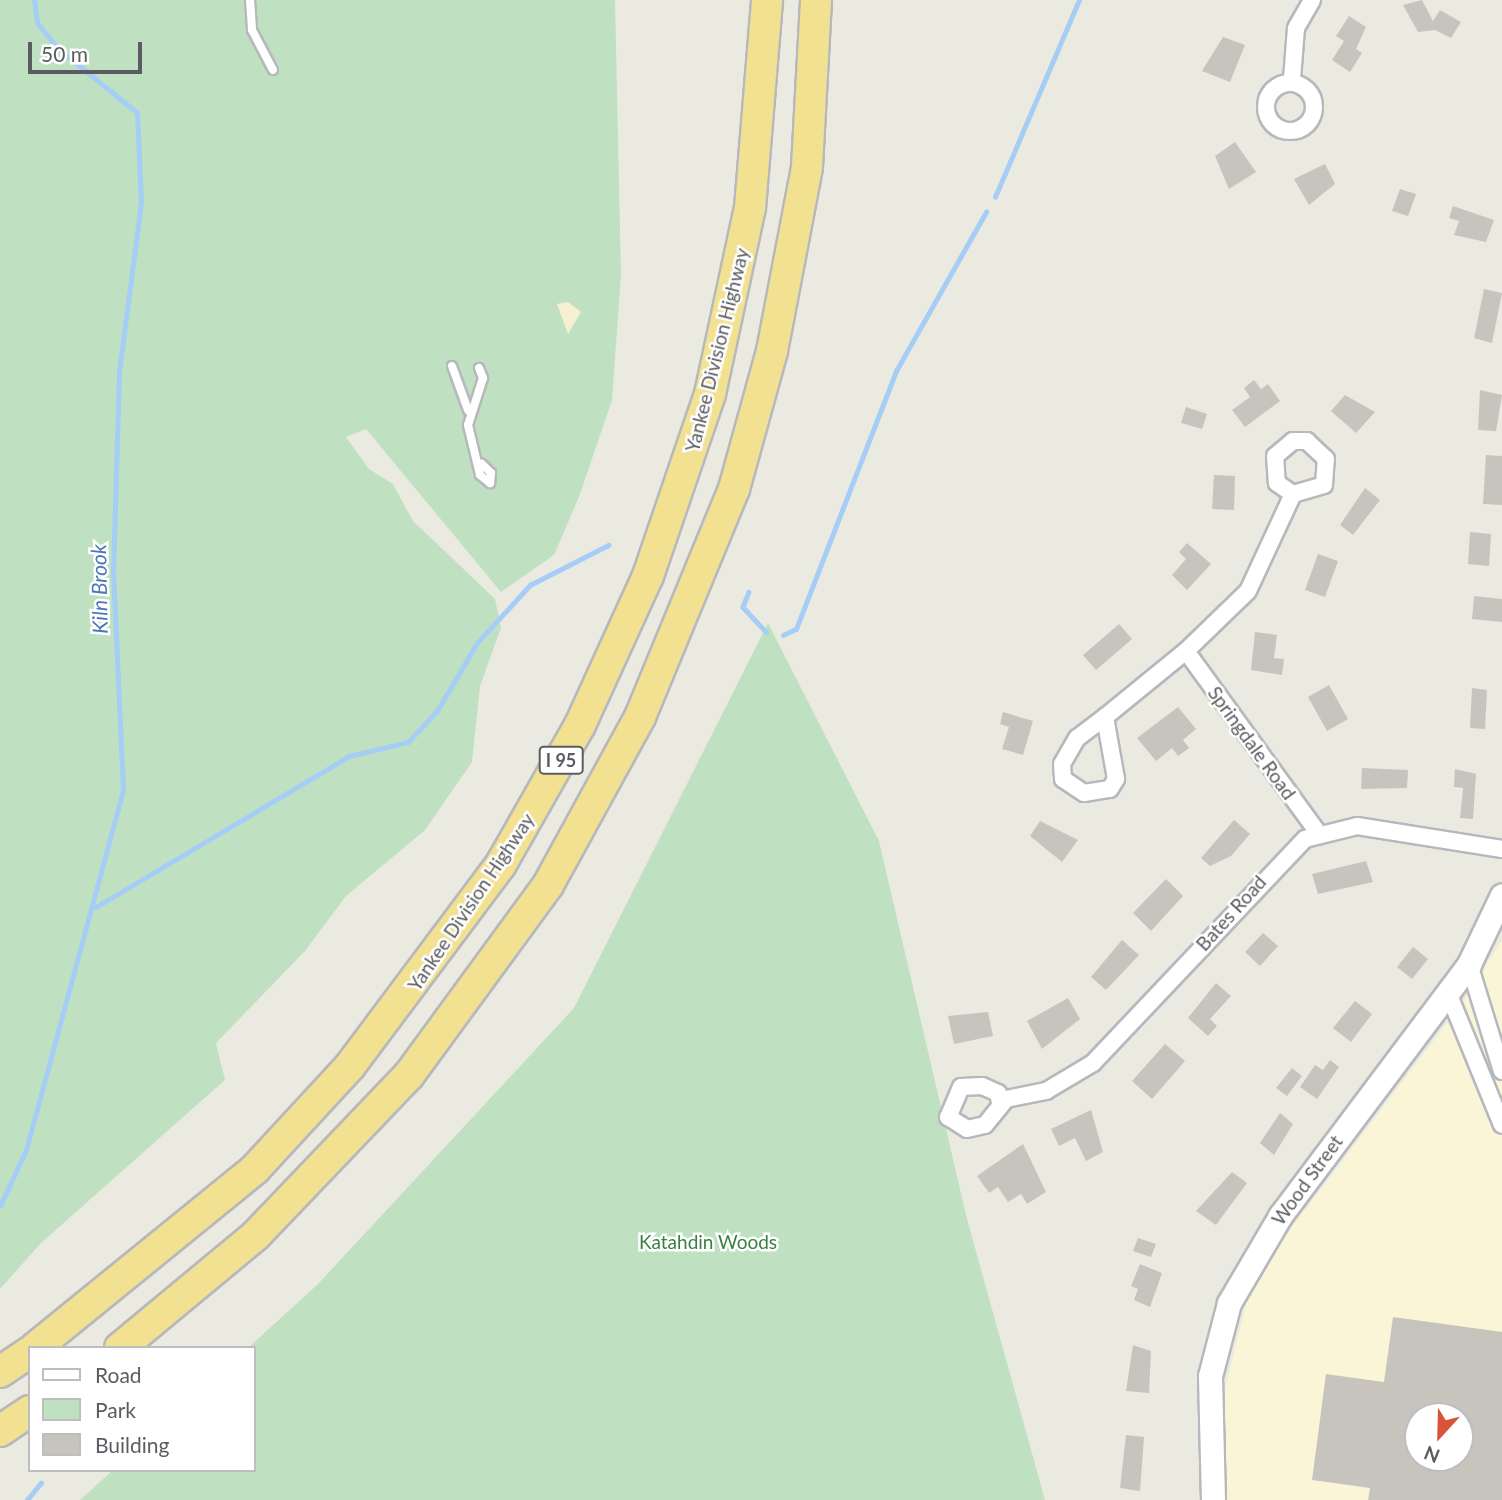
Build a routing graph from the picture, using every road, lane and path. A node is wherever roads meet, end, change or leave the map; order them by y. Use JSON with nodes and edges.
{"nodes":[{"id":1,"x":250,"y":0,"type":"edge"},
{"id":2,"x":767,"y":0,"type":"edge"},
{"id":3,"x":816,"y":0,"type":"edge"},
{"id":4,"x":1312,"y":0,"type":"edge"},
{"id":5,"x":273,"y":70,"type":"dead end"},
{"id":6,"x":1292,"y":79,"type":"dead end"},
{"id":7,"x":452,"y":366,"type":"dead end"},
{"id":8,"x":480,"y":368,"type":"dead end"},
{"id":9,"x":468,"y":410,"type":"junction"},
{"id":10,"x":482,"y":464,"type":"dead end"},
{"id":11,"x":1293,"y":494,"type":"dead end"},
{"id":12,"x":1186,"y":651,"type":"junction"},
{"id":13,"x":1105,"y":717,"type":"junction"},
{"id":14,"x":1319,"y":834,"type":"junction"},
{"id":15,"x":1502,"y":849,"type":"edge"},
{"id":16,"x":1502,"y":895,"type":"edge"},
{"id":17,"x":1469,"y":964,"type":"junction"},
{"id":18,"x":1449,"y":995,"type":"junction"},
{"id":19,"x":1502,"y":1072,"type":"edge"},
{"id":20,"x":1000,"y":1102,"type":"dead end"},
{"id":21,"x":1502,"y":1125,"type":"edge"},
{"id":22,"x":38,"y":1346,"type":"edge"},
{"id":23,"x":122,"y":1346,"type":"edge"},
{"id":24,"x":28,"y":1353,"type":"edge"},
{"id":25,"x":0,"y":1372,"type":"edge"},
{"id":26,"x":28,"y":1412,"type":"edge"},
{"id":27,"x":0,"y":1431,"type":"edge"},
{"id":28,"x":1213,"y":1500,"type":"edge"}],
"edges":[{"from":1,"to":5,"type":"lane"},
{"from":2,"to":22,"type":"highway","name":"Yankee Division Highway","number":"I 95"},
{"from":3,"to":23,"type":"highway","number":"I 95"},
{"from":4,"to":6,"type":"street"},
{"from":7,"to":9,"type":"lane"},
{"from":8,"to":9,"type":"lane"},
{"from":9,"to":10,"type":"lane"},
{"from":11,"to":12,"type":"street"},
{"from":12,"to":13,"type":"street"},
{"from":12,"to":14,"type":"street","name":"Springdale Road"},
{"from":13,"to":13,"type":"street"},
{"from":14,"to":15,"type":"street","name":"Bates Road"},
{"from":14,"to":20,"type":"street","name":"Bates Road"},
{"from":16,"to":17,"type":"street","name":"Wood Street"},
{"from":17,"to":18,"type":"street","name":"Wood Street"},
{"from":17,"to":19,"type":"street"},
{"from":18,"to":21,"type":"street"},
{"from":18,"to":28,"type":"street","name":"Wood Street"},
{"from":24,"to":25,"type":"highway"},
{"from":26,"to":27,"type":"highway"}]}
